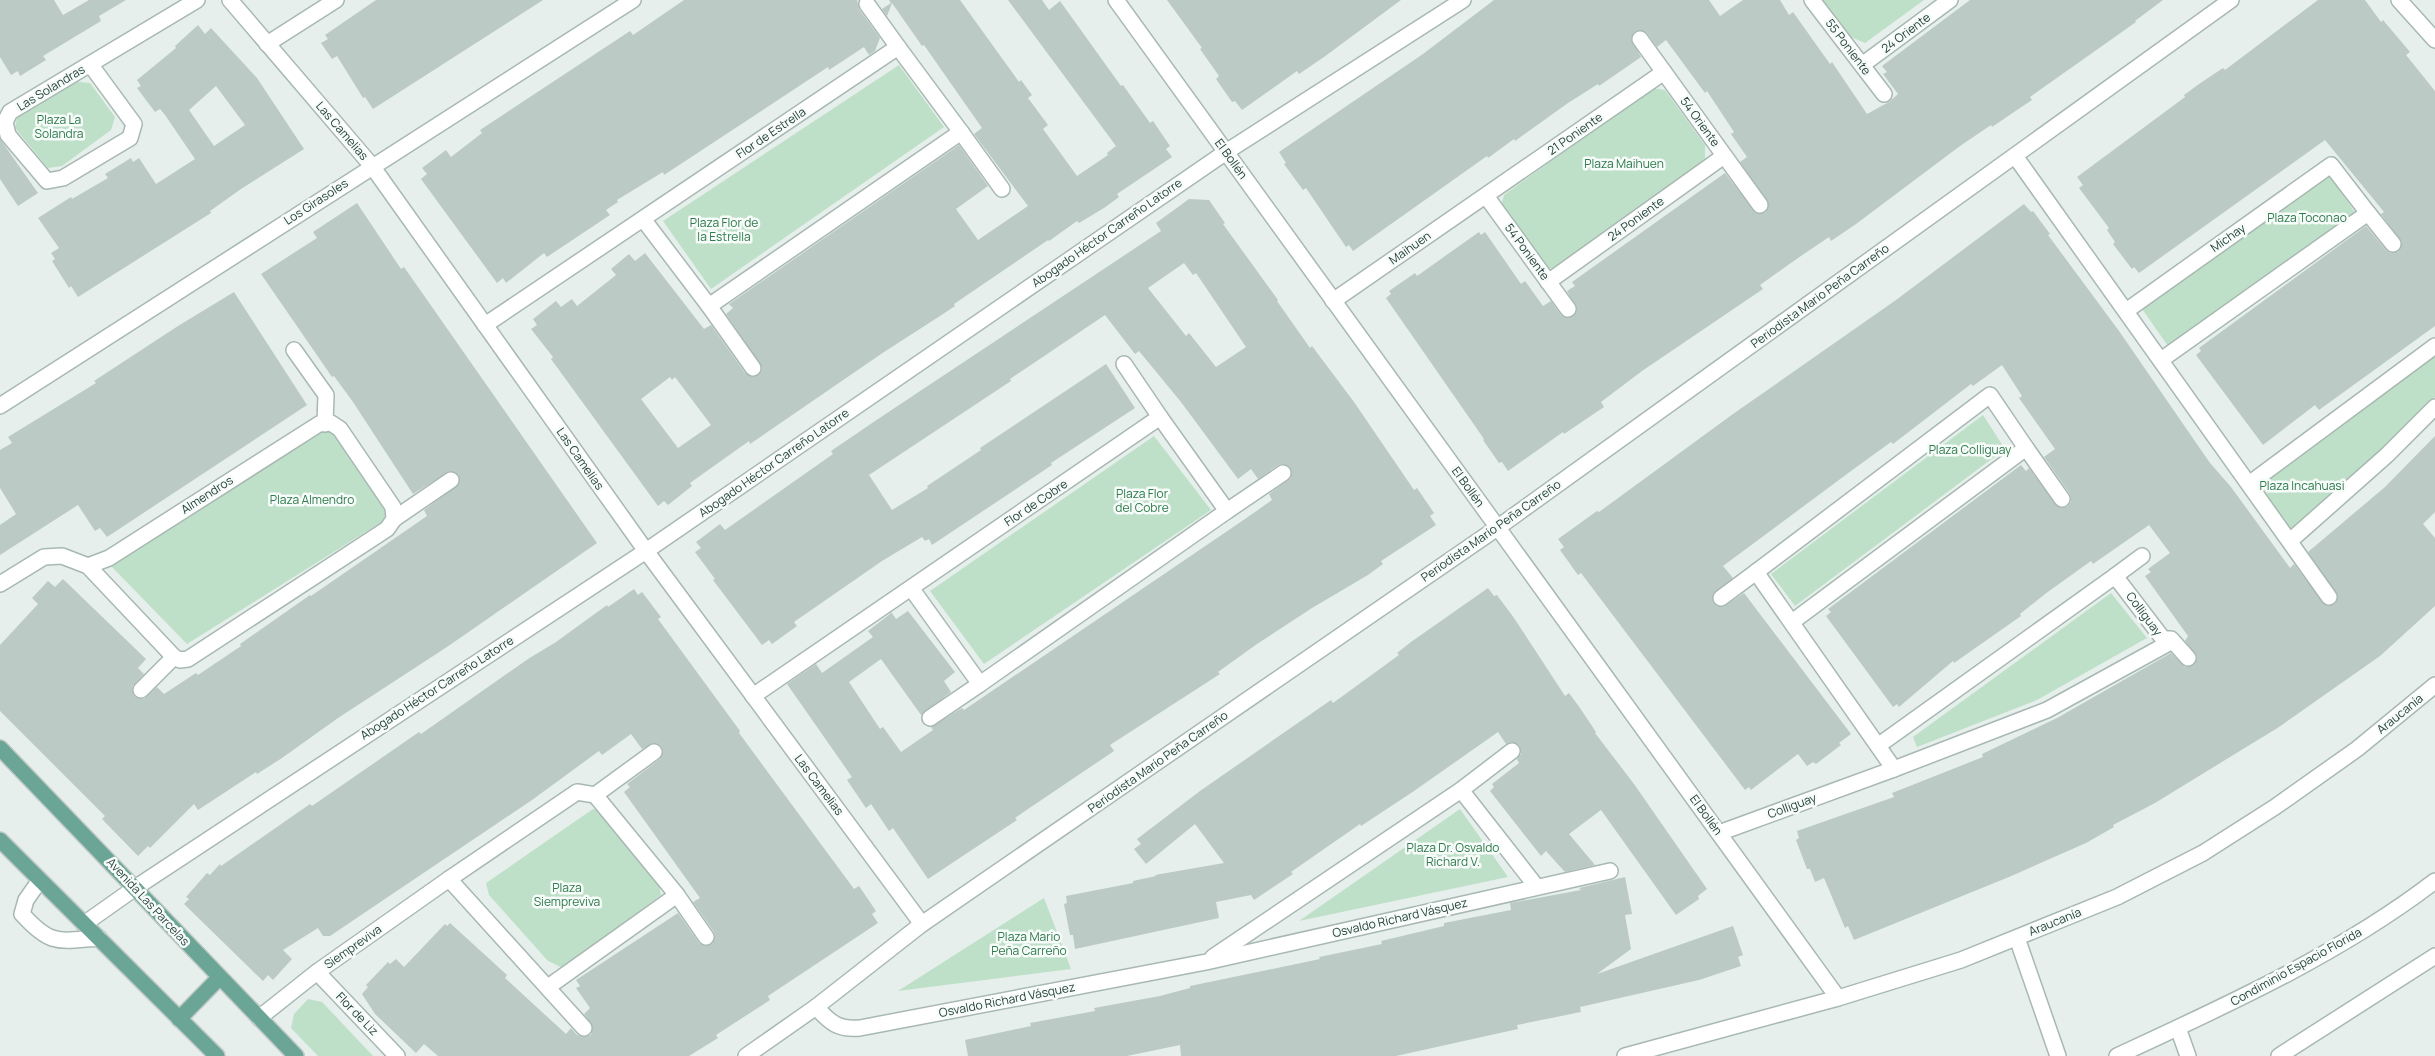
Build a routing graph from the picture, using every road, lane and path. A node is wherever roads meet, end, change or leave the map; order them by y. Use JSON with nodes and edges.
{"nodes":[{"id":1,"x":197,"y":0,"type":"edge"},
{"id":2,"x":230,"y":0,"type":"edge"},
{"id":3,"x":336,"y":0,"type":"edge"},
{"id":4,"x":633,"y":0,"type":"edge"},
{"id":5,"x":1116,"y":0,"type":"edge"},
{"id":6,"x":1463,"y":0,"type":"edge"},
{"id":7,"x":1812,"y":0,"type":"edge"},
{"id":8,"x":1950,"y":0,"type":"edge"},
{"id":9,"x":2231,"y":0,"type":"edge"},
{"id":10,"x":2398,"y":0,"type":"edge"},
{"id":11,"x":867,"y":4,"type":"dead end"},
{"id":12,"x":1640,"y":39,"type":"dead end"},
{"id":13,"x":2435,"y":40,"type":"edge"},
{"id":14,"x":267,"y":44,"type":"junction"},
{"id":15,"x":898,"y":47,"type":"junction"},
{"id":16,"x":90,"y":64,"type":"junction"},
{"id":17,"x":1862,"y":65,"type":"junction"},
{"id":18,"x":1664,"y":72,"type":"junction"},
{"id":19,"x":1884,"y":94,"type":"dead end"},
{"id":20,"x":961,"y":132,"type":"junction"},
{"id":21,"x":1226,"y":152,"type":"junction"},
{"id":22,"x":1724,"y":156,"type":"junction"},
{"id":23,"x":2015,"y":156,"type":"junction"},
{"id":24,"x":372,"y":166,"type":"junction"},
{"id":25,"x":1002,"y":189,"type":"dead end"},
{"id":26,"x":1486,"y":196,"type":"junction"},
{"id":27,"x":1760,"y":205,"type":"dead end"},
{"id":28,"x":2368,"y":212,"type":"junction"},
{"id":29,"x":644,"y":219,"type":"junction"},
{"id":30,"x":2393,"y":244,"type":"dead end"},
{"id":31,"x":1548,"y":282,"type":"junction"},
{"id":32,"x":1333,"y":301,"type":"junction"},
{"id":33,"x":708,"y":306,"type":"junction"},
{"id":34,"x":1568,"y":309,"type":"dead end"},
{"id":35,"x":2126,"y":311,"type":"junction"},
{"id":36,"x":485,"y":325,"type":"junction"},
{"id":37,"x":2435,"y":346,"type":"edge"},
{"id":38,"x":294,"y":350,"type":"dead end"},
{"id":39,"x":2161,"y":360,"type":"junction"},
{"id":40,"x":1124,"y":364,"type":"dead end"},
{"id":41,"x":753,"y":368,"type":"dead end"},
{"id":42,"x":0,"y":406,"type":"edge"},
{"id":43,"x":2435,"y":407,"type":"edge"},
{"id":44,"x":1160,"y":417,"type":"junction"},
{"id":45,"x":325,"y":424,"type":"junction"},
{"id":46,"x":2026,"y":448,"type":"junction"},
{"id":47,"x":1283,"y":473,"type":"dead end"},
{"id":48,"x":452,"y":480,"type":"dead end"},
{"id":49,"x":2249,"y":484,"type":"junction"},
{"id":50,"x":2062,"y":499,"type":"dead end"},
{"id":51,"x":1227,"y":511,"type":"junction"},
{"id":52,"x":394,"y":519,"type":"junction"},
{"id":53,"x":1497,"y":528,"type":"junction"},
{"id":54,"x":2290,"y":541,"type":"junction"},
{"id":55,"x":646,"y":551,"type":"junction"},
{"id":56,"x":2142,"y":556,"type":"dead end"},
{"id":57,"x":88,"y":566,"type":"junction"},
{"id":58,"x":1756,"y":572,"type":"junction"},
{"id":59,"x":2115,"y":576,"type":"junction"},
{"id":60,"x":0,"y":584,"type":"edge"},
{"id":61,"x":911,"y":588,"type":"junction"},
{"id":62,"x":2329,"y":596,"type":"dead end"},
{"id":63,"x":1721,"y":598,"type":"dead end"},
{"id":64,"x":1792,"y":622,"type":"junction"},
{"id":65,"x":2163,"y":639,"type":"junction"},
{"id":66,"x":174,"y":657,"type":"junction"},
{"id":67,"x":2188,"y":658,"type":"dead end"},
{"id":68,"x":980,"y":684,"type":"junction"},
{"id":69,"x":2435,"y":685,"type":"edge"},
{"id":70,"x":141,"y":690,"type":"dead end"},
{"id":71,"x":753,"y":696,"type":"junction"},
{"id":72,"x":930,"y":718,"type":"dead end"},
{"id":73,"x":1879,"y":745,"type":"junction"},
{"id":74,"x":0,"y":748,"type":"edge"},
{"id":75,"x":1512,"y":751,"type":"dead end"},
{"id":76,"x":654,"y":752,"type":"dead end"},
{"id":77,"x":1894,"y":769,"type":"junction"},
{"id":78,"x":1461,"y":790,"type":"junction"},
{"id":79,"x":596,"y":795,"type":"junction"},
{"id":80,"x":1719,"y":833,"type":"junction"},
{"id":81,"x":0,"y":840,"type":"edge"},
{"id":82,"x":1610,"y":871,"type":"dead end"},
{"id":83,"x":449,"y":879,"type":"junction"},
{"id":84,"x":40,"y":880,"type":"junction"},
{"id":85,"x":2435,"y":881,"type":"edge"},
{"id":86,"x":1536,"y":886,"type":"junction"},
{"id":87,"x":134,"y":888,"type":"junction"},
{"id":88,"x":677,"y":895,"type":"junction"},
{"id":89,"x":84,"y":924,"type":"junction"},
{"id":90,"x":922,"y":924,"type":"junction"},
{"id":91,"x":706,"y":937,"type":"dead end"},
{"id":92,"x":99,"y":938,"type":"junction"},
{"id":93,"x":2017,"y":938,"type":"junction"},
{"id":94,"x":2435,"y":956,"type":"edge"},
{"id":95,"x":1206,"y":962,"type":"junction"},
{"id":96,"x":318,"y":972,"type":"junction"},
{"id":97,"x":219,"y":978,"type":"junction"},
{"id":98,"x":548,"y":986,"type":"junction"},
{"id":99,"x":1838,"y":998,"type":"junction"},
{"id":100,"x":816,"y":1007,"type":"junction"},
{"id":101,"x":259,"y":1018,"type":"junction"},
{"id":102,"x":179,"y":1019,"type":"junction"},
{"id":103,"x":584,"y":1028,"type":"dead end"},
{"id":104,"x":2178,"y":1028,"type":"junction"},
{"id":105,"x":217,"y":1056,"type":"edge"},
{"id":106,"x":296,"y":1056,"type":"edge"},
{"id":107,"x":397,"y":1056,"type":"edge"},
{"id":108,"x":746,"y":1056,"type":"edge"},
{"id":109,"x":1625,"y":1056,"type":"edge"},
{"id":110,"x":2058,"y":1056,"type":"edge"},
{"id":111,"x":2117,"y":1056,"type":"edge"},
{"id":112,"x":2188,"y":1056,"type":"edge"},
{"id":113,"x":2279,"y":1056,"type":"edge"}],
"edges":[{"from":1,"to":16,"type":"street","name":"Las Solandras"},
{"from":2,"to":14,"type":"street","name":"Las Camelias"},
{"from":3,"to":14,"type":"street"},
{"from":4,"to":24,"type":"street","name":"Los Girasoles"},
{"from":5,"to":21,"type":"street","name":"El Bollén"},
{"from":6,"to":21,"type":"street","name":"Abogado Héctor Carreño Latorre"},
{"from":7,"to":17,"type":"street","name":"55 Poniente"},
{"from":8,"to":17,"type":"street","name":"24 Oriente"},
{"from":9,"to":23,"type":"street","name":"Periodista Mario Peña Carreño"},
{"from":10,"to":13,"type":"street"},
{"from":11,"to":15,"type":"street"},
{"from":12,"to":18,"type":"street","name":"54 Oriente"},
{"from":14,"to":24,"type":"street","name":"Las Camelias"},
{"from":15,"to":20,"type":"street"},
{"from":15,"to":29,"type":"street","name":"Flor de Estrella"},
{"from":16,"to":16,"type":"street","name":"Las Solandras"},
{"from":17,"to":19,"type":"street","name":"55 Poniente"},
{"from":18,"to":22,"type":"street","name":"54 Oriente"},
{"from":18,"to":26,"type":"street","name":"21 Poniente"},
{"from":20,"to":25,"type":"street"},
{"from":20,"to":33,"type":"street"},
{"from":21,"to":32,"type":"street","name":"El Bollén"},
{"from":21,"to":55,"type":"street","name":"Abogado Héctor Carreño Latorre"},
{"from":22,"to":27,"type":"street","name":"54 Oriente"},
{"from":22,"to":31,"type":"street","name":"24 Poniente"},
{"from":23,"to":35,"type":"street"},
{"from":23,"to":53,"type":"street","name":"Periodista Mario Peña Carreño"},
{"from":24,"to":36,"type":"street","name":"Las Camelias"},
{"from":24,"to":42,"type":"street","name":"Los Girasoles"},
{"from":26,"to":31,"type":"street","name":"54 Poniente"},
{"from":26,"to":32,"type":"street","name":"Maihuen"},
{"from":28,"to":30,"type":"street","name":"Michay"},
{"from":28,"to":35,"type":"street","name":"Michay"},
{"from":28,"to":39,"type":"street"},
{"from":29,"to":33,"type":"street"},
{"from":29,"to":36,"type":"street","name":"Flor de Estrella"},
{"from":31,"to":34,"type":"street","name":"54 Poniente"},
{"from":32,"to":53,"type":"street","name":"El Bollén"},
{"from":33,"to":41,"type":"street"},
{"from":35,"to":39,"type":"street"},
{"from":36,"to":55,"type":"street","name":"Las Camelias"},
{"from":37,"to":49,"type":"street"},
{"from":38,"to":45,"type":"street"},
{"from":39,"to":49,"type":"street"},
{"from":40,"to":44,"type":"street"},
{"from":43,"to":54,"type":"street"},
{"from":44,"to":51,"type":"street"},
{"from":44,"to":61,"type":"street","name":"Flor de Cobre"},
{"from":45,"to":52,"type":"street"},
{"from":45,"to":57,"type":"street","name":"Almendros"},
{"from":46,"to":50,"type":"street"},
{"from":46,"to":58,"type":"street"},
{"from":46,"to":64,"type":"street"},
{"from":47,"to":51,"type":"street"},
{"from":48,"to":52,"type":"street"},
{"from":49,"to":54,"type":"street"},
{"from":51,"to":68,"type":"street"},
{"from":52,"to":66,"type":"street"},
{"from":53,"to":80,"type":"street","name":"El Bollén"},
{"from":53,"to":90,"type":"street","name":"Periodista Mario Peña Carreño"},
{"from":54,"to":62,"type":"street"},
{"from":55,"to":71,"type":"street","name":"Las Camelias"},
{"from":55,"to":87,"type":"street","name":"Abogado Héctor Carreño Latorre"},
{"from":56,"to":59,"type":"street"},
{"from":57,"to":60,"type":"street"},
{"from":57,"to":66,"type":"street"},
{"from":58,"to":63,"type":"street"},
{"from":58,"to":64,"type":"street"},
{"from":59,"to":65,"type":"street","name":"Colliguay"},
{"from":59,"to":73,"type":"street"},
{"from":61,"to":68,"type":"street"},
{"from":61,"to":71,"type":"street","name":"Flor de Cobre"},
{"from":64,"to":73,"type":"street"},
{"from":65,"to":67,"type":"street"},
{"from":65,"to":77,"type":"street","name":"Colliguay"},
{"from":66,"to":70,"type":"street"},
{"from":68,"to":72,"type":"street"},
{"from":69,"to":93,"type":"street","name":"Araucanía"},
{"from":71,"to":90,"type":"street","name":"Las Camelias"},
{"from":73,"to":77,"type":"street"},
{"from":74,"to":87,"type":"main road","name":"Avenida Las Parcelas"},
{"from":75,"to":78,"type":"street","name":"Osvaldo Richard Vásquez"},
{"from":76,"to":79,"type":"street"},
{"from":77,"to":80,"type":"street","name":"Colliguay"},
{"from":78,"to":86,"type":"street"},
{"from":78,"to":95,"type":"street","name":"Osvaldo Richard Vásquez"},
{"from":79,"to":83,"type":"street","name":"Siempreviva"},
{"from":79,"to":88,"type":"street"},
{"from":80,"to":99,"type":"street","name":"El Bollén"},
{"from":81,"to":84,"type":"main road"},
{"from":82,"to":86,"type":"street","name":"Osvaldo Richard Vásquez"},
{"from":83,"to":96,"type":"street","name":"Siempreviva"},
{"from":83,"to":98,"type":"street"},
{"from":84,"to":89,"type":"main road"},
{"from":84,"to":92,"type":"street"},
{"from":85,"to":104,"type":"street","name":"Condiminio Espacio Florida"},
{"from":86,"to":95,"type":"street","name":"Osvaldo Richard Vásquez"},
{"from":87,"to":89,"type":"street","name":"Abogado Héctor Carreño Latorre"},
{"from":87,"to":97,"type":"main road","name":"Avenida Las Parcelas"},
{"from":88,"to":91,"type":"street"},
{"from":88,"to":98,"type":"street"},
{"from":89,"to":92,"type":"main road"},
{"from":90,"to":100,"type":"street","name":"Periodista Mario Peña Carreño"},
{"from":92,"to":102,"type":"main road"},
{"from":93,"to":99,"type":"street","name":"Araucanía"},
{"from":93,"to":110,"type":"street"},
{"from":94,"to":113,"type":"street"},
{"from":95,"to":100,"type":"street","name":"Osvaldo Richard Vásquez"},
{"from":96,"to":101,"type":"street","name":"Siempreviva"},
{"from":96,"to":107,"type":"street","name":"Flor de Liz"},
{"from":97,"to":101,"type":"main road","name":"Avenida Las Parcelas"},
{"from":97,"to":102,"type":"main road"},
{"from":98,"to":103,"type":"street"},
{"from":99,"to":109,"type":"street","name":"Araucanía"},
{"from":100,"to":108,"type":"street","name":"Periodista Mario Peña Carreño"},
{"from":101,"to":106,"type":"main road","name":"Avenida Las Parcelas"},
{"from":102,"to":105,"type":"main road"},
{"from":104,"to":111,"type":"street","name":"Condiminio Espacio Florida"},
{"from":104,"to":112,"type":"street"}]}
